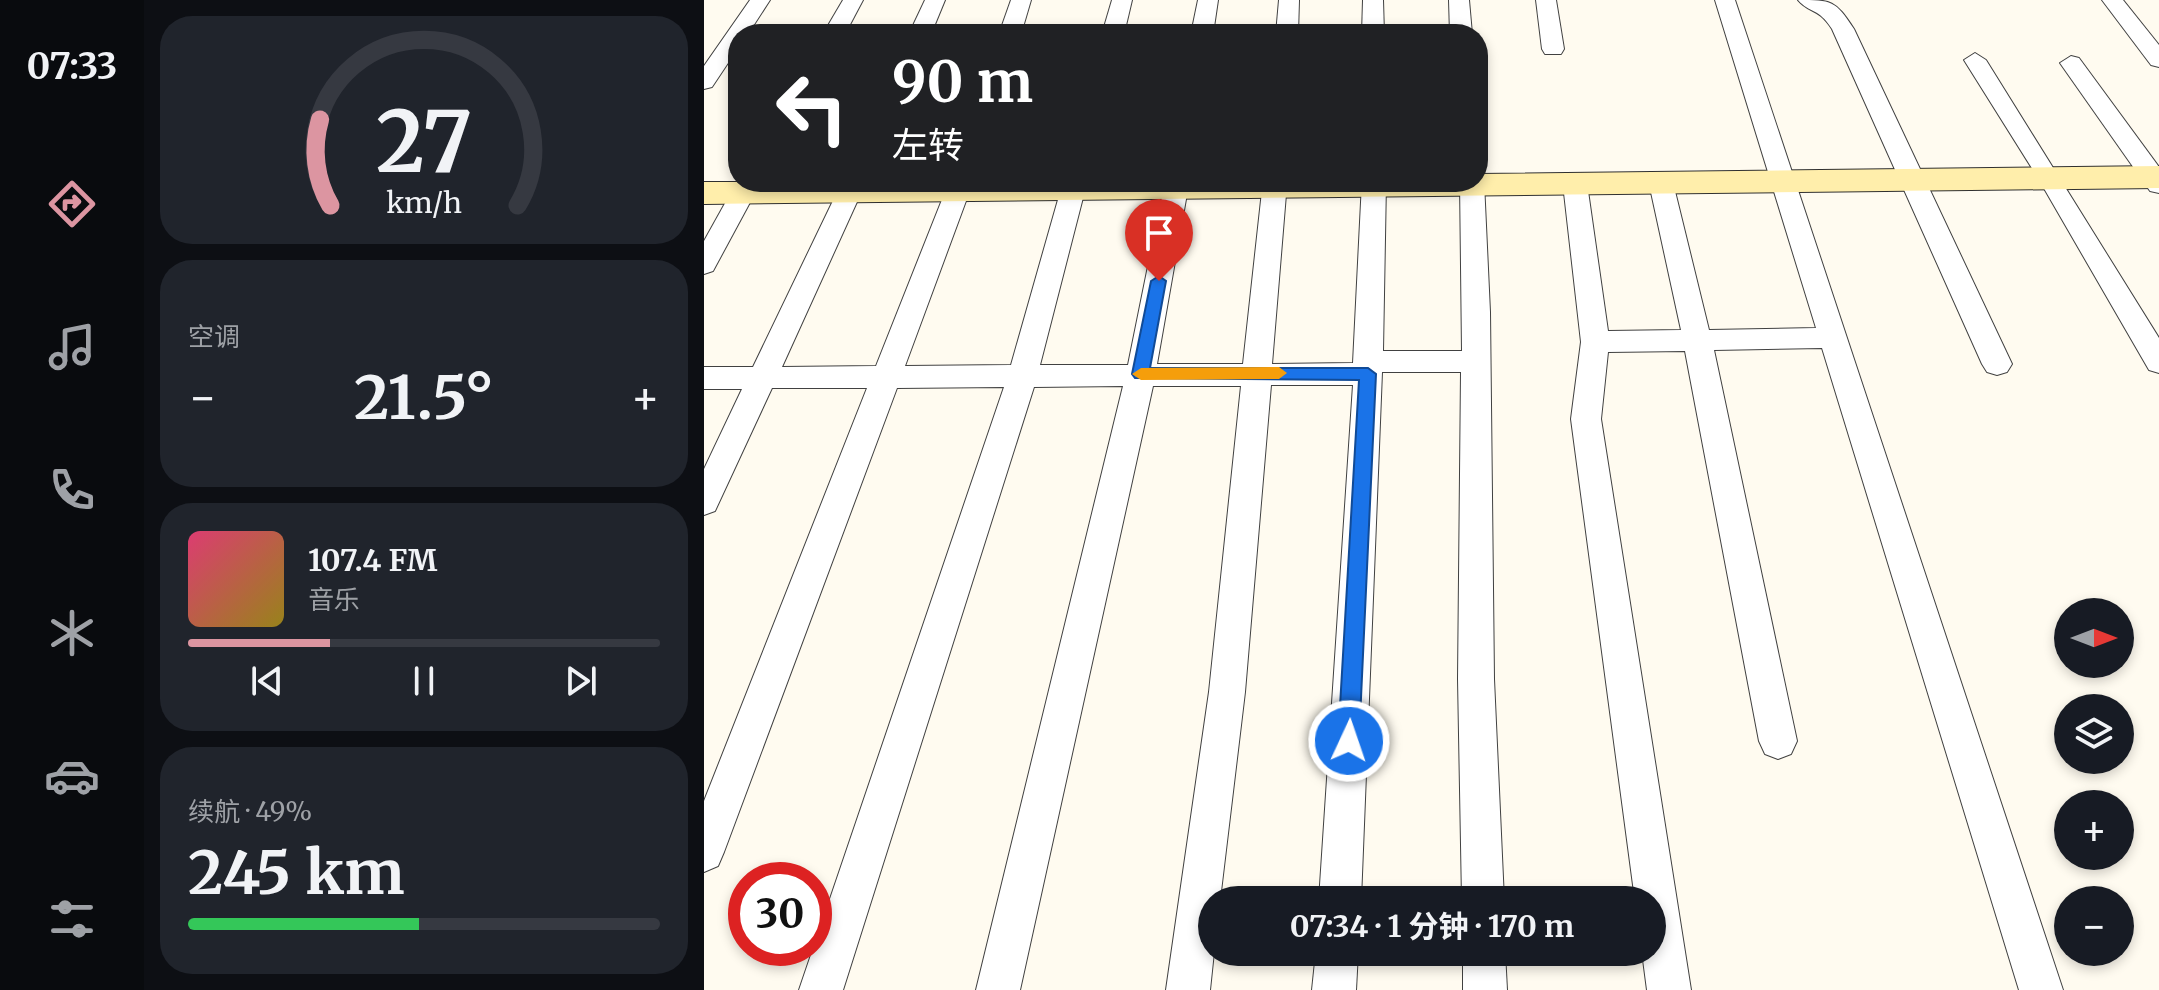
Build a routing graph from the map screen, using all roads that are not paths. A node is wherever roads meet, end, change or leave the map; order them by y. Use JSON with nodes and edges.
{"nodes":[{"id":1,"x":760,"y":0,"type":"edge"},
{"id":2,"x":853,"y":0,"type":"edge"},
{"id":3,"x":935,"y":0,"type":"edge"},
{"id":4,"x":1021,"y":0,"type":"edge"},
{"id":5,"x":1122,"y":0,"type":"edge"},
{"id":6,"x":1208,"y":0,"type":"edge"},
{"id":7,"x":1289,"y":0,"type":"edge"},
{"id":8,"x":1373,"y":0,"type":"edge"},
{"id":9,"x":1459,"y":0,"type":"edge"},
{"id":10,"x":1546,"y":0,"type":"edge"},
{"id":11,"x":1725,"y":0,"type":"edge"},
{"id":12,"x":1808,"y":0,"type":"edge"},
{"id":13,"x":2112,"y":0,"type":"edge"},
{"id":14,"x":744,"y":24,"type":"edge"},
{"id":15,"x":840,"y":24,"type":"edge"},
{"id":16,"x":924,"y":24,"type":"edge"},
{"id":17,"x":1013,"y":24,"type":"edge"},
{"id":18,"x":1116,"y":24,"type":"edge"},
{"id":19,"x":1204,"y":24,"type":"edge"},
{"id":20,"x":1288,"y":24,"type":"edge"},
{"id":21,"x":1373,"y":24,"type":"edge"},
{"id":22,"x":1460,"y":24,"type":"edge"},
{"id":23,"x":728,"y":47,"type":"edge"},
{"id":24,"x":1553,"y":49,"type":"dead end"},
{"id":25,"x":1975,"y":60,"type":"dead end"},
{"id":26,"x":2159,"y":60,"type":"edge"},
{"id":27,"x":2071,"y":63,"type":"dead end"},
{"id":28,"x":704,"y":82,"type":"edge"},
{"id":29,"x":2050,"y":178,"type":"junction"},
{"id":30,"x":2157,"y":179,"type":"edge"},
{"id":31,"x":1910,"y":180,"type":"junction"},
{"id":32,"x":1784,"y":181,"type":"junction"},
{"id":33,"x":1488,"y":183,"type":"edge"},
{"id":34,"x":1661,"y":183,"type":"junction"},
{"id":35,"x":1575,"y":184,"type":"junction"},
{"id":36,"x":728,"y":190,"type":"edge"},
{"id":37,"x":743,"y":192,"type":"edge"},
{"id":38,"x":850,"y":192,"type":"edge"},
{"id":39,"x":958,"y":192,"type":"edge"},
{"id":40,"x":1072,"y":192,"type":"edge"},
{"id":41,"x":1176,"y":192,"type":"edge"},
{"id":42,"x":1274,"y":192,"type":"edge"},
{"id":43,"x":1374,"y":192,"type":"edge"},
{"id":44,"x":1472,"y":192,"type":"edge"},
{"id":45,"x":704,"y":193,"type":"edge"},
{"id":46,"x":704,"y":265,"type":"edge"},
{"id":47,"x":1833,"y":338,"type":"junction"},
{"id":48,"x":1697,"y":339,"type":"junction"},
{"id":49,"x":1595,"y":342,"type":"junction"},
{"id":50,"x":1476,"y":361,"type":"junction"},
{"id":51,"x":2159,"y":362,"type":"edge"},
{"id":52,"x":1997,"y":364,"type":"dead end"},
{"id":53,"x":1368,"y":368,"type":"junction"},
{"id":54,"x":1257,"y":373,"type":"junction"},
{"id":55,"x":1141,"y":374,"type":"junction"},
{"id":56,"x":1023,"y":375,"type":"junction"},
{"id":57,"x":887,"y":376,"type":"junction"},
{"id":58,"x":704,"y":378,"type":"edge"},
{"id":59,"x":763,"y":378,"type":"junction"},
{"id":60,"x":704,"y":502,"type":"edge"},
{"id":61,"x":1778,"y":741,"type":"dead end"},
{"id":62,"x":704,"y":852,"type":"edge"},
{"id":63,"x":1341,"y":886,"type":"edge"},
{"id":64,"x":1483,"y":886,"type":"edge"},
{"id":65,"x":1336,"y":966,"type":"edge"},
{"id":66,"x":1484,"y":966,"type":"edge"},
{"id":67,"x":821,"y":990,"type":"edge"},
{"id":68,"x":998,"y":990,"type":"edge"},
{"id":69,"x":1188,"y":990,"type":"edge"},
{"id":70,"x":1334,"y":990,"type":"edge"},
{"id":71,"x":1485,"y":990,"type":"edge"},
{"id":72,"x":1669,"y":990,"type":"edge"},
{"id":73,"x":2041,"y":990,"type":"edge"}],
"edges":[{"from":1,"to":14,"type":"street"},
{"from":2,"to":15,"type":"street"},
{"from":3,"to":16,"type":"street"},
{"from":4,"to":17,"type":"street"},
{"from":5,"to":18,"type":"street"},
{"from":6,"to":19,"type":"street"},
{"from":7,"to":20,"type":"street"},
{"from":8,"to":21,"type":"street"},
{"from":9,"to":22,"type":"street"},
{"from":10,"to":24,"type":"street"},
{"from":11,"to":32,"type":"street"},
{"from":12,"to":31,"type":"street"},
{"from":13,"to":26,"type":"street"},
{"from":23,"to":28,"type":"street"},
{"from":25,"to":29,"type":"street"},
{"from":27,"to":30,"type":"street"},
{"from":29,"to":30,"type":"street"},
{"from":29,"to":31,"type":"street"},
{"from":29,"to":51,"type":"street"},
{"from":31,"to":32,"type":"street"},
{"from":31,"to":52,"type":"street"},
{"from":32,"to":34,"type":"street"},
{"from":32,"to":47,"type":"street"},
{"from":33,"to":35,"type":"street"},
{"from":34,"to":35,"type":"street"},
{"from":34,"to":48,"type":"street"},
{"from":35,"to":49,"type":"street"},
{"from":36,"to":45,"type":"street"},
{"from":37,"to":46,"type":"street"},
{"from":38,"to":59,"type":"street"},
{"from":39,"to":57,"type":"street"},
{"from":40,"to":56,"type":"street"},
{"from":41,"to":55,"type":"street"},
{"from":42,"to":54,"type":"street"},
{"from":43,"to":53,"type":"street"},
{"from":44,"to":50,"type":"street"},
{"from":47,"to":48,"type":"street"},
{"from":47,"to":73,"type":"street"},
{"from":48,"to":49,"type":"street"},
{"from":48,"to":61,"type":"street"},
{"from":49,"to":72,"type":"street"},
{"from":50,"to":53,"type":"street"},
{"from":50,"to":64,"type":"street"},
{"from":53,"to":54,"type":"street"},
{"from":53,"to":63,"type":"street"},
{"from":54,"to":55,"type":"street"},
{"from":54,"to":69,"type":"street"},
{"from":55,"to":56,"type":"street"},
{"from":55,"to":68,"type":"street"},
{"from":56,"to":57,"type":"street"},
{"from":56,"to":67,"type":"street"},
{"from":57,"to":59,"type":"street"},
{"from":57,"to":62,"type":"street"},
{"from":58,"to":59,"type":"street"},
{"from":59,"to":60,"type":"street"},
{"from":65,"to":70,"type":"street"},
{"from":66,"to":71,"type":"street"}]}
